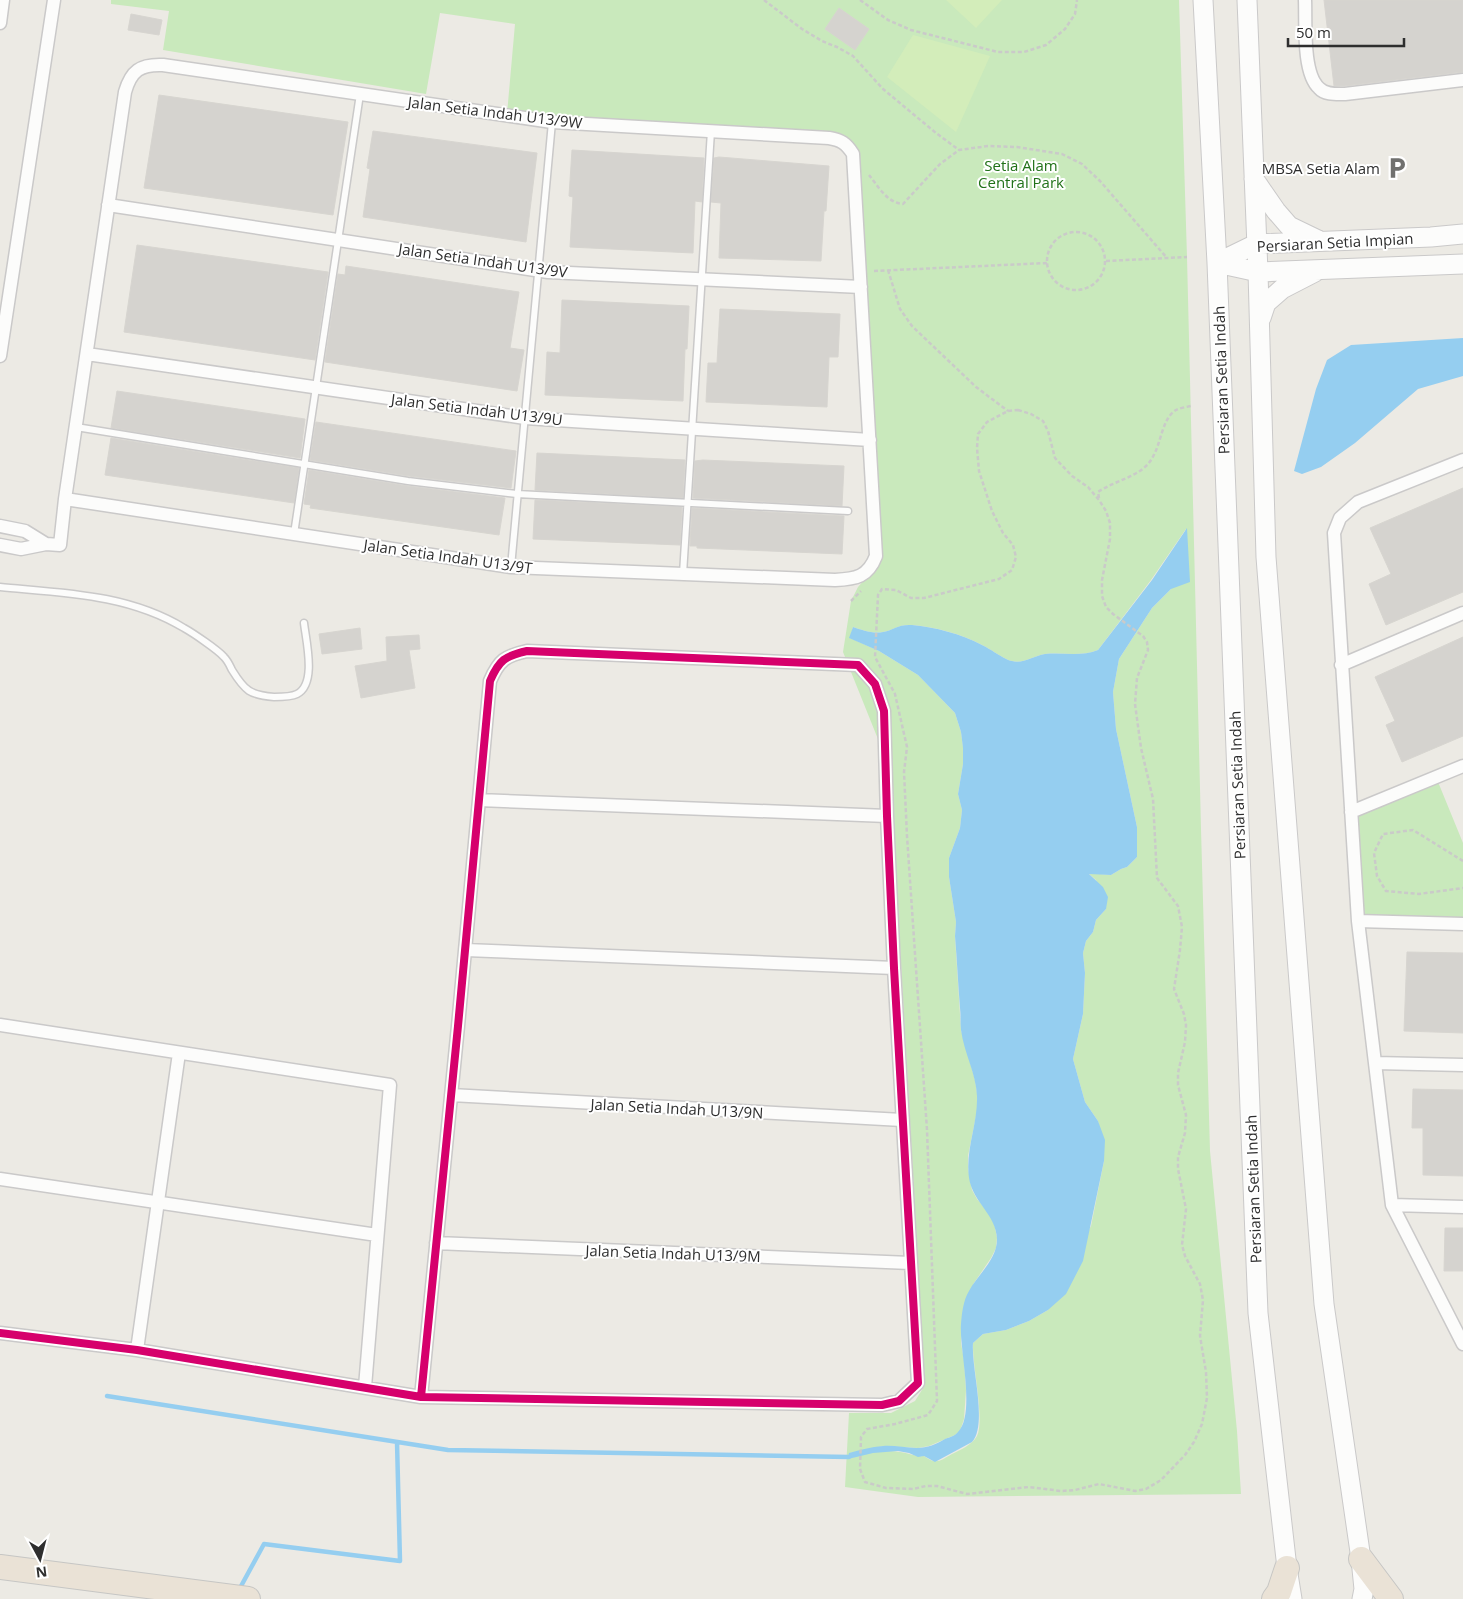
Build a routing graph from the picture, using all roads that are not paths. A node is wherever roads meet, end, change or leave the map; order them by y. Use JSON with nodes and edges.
{"nodes":[{"id":1,"x":54,"y":0,"type":"edge"},
{"id":2,"x":1203,"y":0,"type":"edge"},
{"id":3,"x":1247,"y":0,"type":"edge"},
{"id":4,"x":1305,"y":0,"type":"edge"},
{"id":5,"x":2,"y":2,"type":"edge"},
{"id":6,"x":0,"y":23,"type":"edge"},
{"id":7,"x":1463,"y":80,"type":"edge"},
{"id":8,"x":360,"y":94,"type":"junction"},
{"id":9,"x":552,"y":122,"type":"junction"},
{"id":10,"x":711,"y":131,"type":"junction"},
{"id":11,"x":853,"y":154,"type":"joint"},
{"id":12,"x":1254,"y":179,"type":"junction"},
{"id":13,"x":108,"y":205,"type":"junction"},
{"id":14,"x":1463,"y":234,"type":"edge"},
{"id":15,"x":338,"y":240,"type":"junction"},
{"id":16,"x":1321,"y":242,"type":"junction"},
{"id":17,"x":1256,"y":244,"type":"junction"},
{"id":18,"x":1217,"y":263,"type":"junction"},
{"id":19,"x":1463,"y":264,"type":"edge"},
{"id":20,"x":1323,"y":268,"type":"junction"},
{"id":21,"x":539,"y":270,"type":"junction"},
{"id":22,"x":1258,"y":272,"type":"junction"},
{"id":23,"x":702,"y":279,"type":"junction"},
{"id":24,"x":860,"y":287,"type":"junction"},
{"id":25,"x":1259,"y":323,"type":"junction"},
{"id":26,"x":87,"y":354,"type":"junction"},
{"id":27,"x":0,"y":356,"type":"edge"},
{"id":28,"x":316,"y":388,"type":"junction"},
{"id":29,"x":525,"y":418,"type":"junction"},
{"id":30,"x":76,"y":427,"type":"junction"},
{"id":31,"x":692,"y":429,"type":"junction"},
{"id":32,"x":870,"y":440,"type":"junction"},
{"id":33,"x":1462,"y":462,"type":"edge"},
{"id":34,"x":305,"y":464,"type":"junction"},
{"id":35,"x":517,"y":494,"type":"junction"},
{"id":36,"x":65,"y":499,"type":"junction"},
{"id":37,"x":688,"y":503,"type":"junction"},
{"id":38,"x":848,"y":511,"type":"dead end"},
{"id":39,"x":0,"y":526,"type":"edge"},
{"id":40,"x":294,"y":534,"type":"junction"},
{"id":41,"x":46,"y":544,"type":"junction"},
{"id":42,"x":0,"y":545,"type":"edge"},
{"id":43,"x":511,"y":567,"type":"junction"},
{"id":44,"x":683,"y":574,"type":"junction"},
{"id":45,"x":0,"y":587,"type":"edge"},
{"id":46,"x":1463,"y":613,"type":"edge"},
{"id":47,"x":304,"y":622,"type":"dead end"},
{"id":48,"x":1341,"y":665,"type":"junction"},
{"id":49,"x":1463,"y":766,"type":"edge"},
{"id":50,"x":479,"y":800,"type":"junction"},
{"id":51,"x":1351,"y":812,"type":"junction"},
{"id":52,"x":887,"y":816,"type":"junction"},
{"id":53,"x":1358,"y":921,"type":"junction"},
{"id":54,"x":1463,"y":924,"type":"edge"},
{"id":55,"x":466,"y":950,"type":"junction"},
{"id":56,"x":894,"y":968,"type":"junction"},
{"id":57,"x":0,"y":1025,"type":"edge"},
{"id":58,"x":179,"y":1052,"type":"junction"},
{"id":59,"x":1375,"y":1063,"type":"junction"},
{"id":60,"x":1463,"y":1065,"type":"edge"},
{"id":61,"x":452,"y":1095,"type":"junction"},
{"id":62,"x":902,"y":1120,"type":"junction"},
{"id":63,"x":0,"y":1179,"type":"edge"},
{"id":64,"x":158,"y":1202,"type":"junction"},
{"id":65,"x":1392,"y":1205,"type":"junction"},
{"id":66,"x":1463,"y":1207,"type":"edge"},
{"id":67,"x":376,"y":1235,"type":"junction"},
{"id":68,"x":436,"y":1242,"type":"junction"},
{"id":69,"x":910,"y":1263,"type":"junction"},
{"id":70,"x":0,"y":1333,"type":"edge"},
{"id":71,"x":1463,"y":1344,"type":"edge"},
{"id":72,"x":137,"y":1350,"type":"junction"},
{"id":73,"x":365,"y":1387,"type":"junction"},
{"id":74,"x":420,"y":1397,"type":"junction"},
{"id":75,"x":1361,"y":1559,"type":"junction"},
{"id":76,"x":0,"y":1567,"type":"edge"},
{"id":77,"x":1287,"y":1568,"type":"junction"},
{"id":78,"x":248,"y":1599,"type":"edge"},
{"id":79,"x":1274,"y":1599,"type":"edge"},
{"id":80,"x":1292,"y":1599,"type":"edge"},
{"id":81,"x":1362,"y":1599,"type":"edge"},
{"id":82,"x":1391,"y":1599,"type":"edge"}],
"edges":[{"from":1,"to":27,"type":"street"},
{"from":2,"to":18,"type":"street","name":"Persiaran Setia Indah"},
{"from":3,"to":12,"type":"street"},
{"from":4,"to":7,"type":"street"},
{"from":5,"to":6,"type":"street"},
{"from":8,"to":9,"type":"street","name":"Jalan Setia Indah U13/9W"},
{"from":8,"to":13,"type":"street","name":"Jalan Setia Indah U13/9W"},
{"from":8,"to":15,"type":"lane"},
{"from":9,"to":10,"type":"street","name":"Jalan Setia Indah U13/9W"},
{"from":9,"to":21,"type":"lane"},
{"from":10,"to":11,"type":"street","name":"Jalan Setia Indah U13/9W"},
{"from":10,"to":23,"type":"lane"},
{"from":11,"to":24,"type":"street","name":"Jalan Setia Indah U13/9T"},
{"from":12,"to":16,"type":"street"},
{"from":12,"to":17,"type":"street"},
{"from":13,"to":15,"type":"street","name":"Jalan Setia Indah U13/9V"},
{"from":13,"to":26,"type":"street"},
{"from":14,"to":16,"type":"street","name":"Persiaran Setia Impian"},
{"from":15,"to":21,"type":"street","name":"Jalan Setia Indah U13/9V"},
{"from":15,"to":28,"type":"lane"},
{"from":16,"to":17,"type":"street","name":"Persiaran Setia Impian"},
{"from":17,"to":18,"type":"street","name":"Persiaran Setia Impian"},
{"from":17,"to":22,"type":"street"},
{"from":18,"to":22,"type":"street","name":"Persiaran Setia Impian"},
{"from":18,"to":77,"type":"street","name":"Persiaran Setia Indah"},
{"from":19,"to":20,"type":"street","name":"Persiaran Setia Impian"},
{"from":20,"to":22,"type":"street","name":"Persiaran Setia Impian"},
{"from":20,"to":25,"type":"street"},
{"from":21,"to":23,"type":"street","name":"Jalan Setia Indah U13/9V"},
{"from":21,"to":29,"type":"lane"},
{"from":22,"to":25,"type":"street"},
{"from":23,"to":24,"type":"street","name":"Jalan Setia Indah U13/9V"},
{"from":23,"to":31,"type":"lane"},
{"from":24,"to":32,"type":"street","name":"Jalan Setia Indah U13/9T"},
{"from":25,"to":75,"type":"street"},
{"from":26,"to":28,"type":"street","name":"Jalan Setia Indah U13/9U"},
{"from":26,"to":30,"type":"street"},
{"from":28,"to":29,"type":"street","name":"Jalan Setia Indah U13/9U"},
{"from":28,"to":34,"type":"lane"},
{"from":29,"to":31,"type":"street","name":"Jalan Setia Indah U13/9U"},
{"from":29,"to":35,"type":"lane"},
{"from":30,"to":34,"type":"lane"},
{"from":30,"to":36,"type":"street"},
{"from":31,"to":32,"type":"street","name":"Jalan Setia Indah U13/9U"},
{"from":31,"to":37,"type":"lane"},
{"from":32,"to":44,"type":"street","name":"Jalan Setia Indah U13/9T"},
{"from":33,"to":48,"type":"street"},
{"from":34,"to":35,"type":"lane"},
{"from":34,"to":40,"type":"lane"},
{"from":35,"to":37,"type":"lane"},
{"from":35,"to":43,"type":"lane"},
{"from":36,"to":40,"type":"street","name":"Jalan Setia Indah U13/9T"},
{"from":36,"to":41,"type":"street"},
{"from":37,"to":38,"type":"lane"},
{"from":37,"to":44,"type":"lane"},
{"from":39,"to":41,"type":"street"},
{"from":40,"to":43,"type":"street","name":"Jalan Setia Indah U13/9T"},
{"from":41,"to":42,"type":"street"},
{"from":43,"to":44,"type":"street","name":"Jalan Setia Indah U13/9T"},
{"from":45,"to":47,"type":"lane"},
{"from":46,"to":48,"type":"street"},
{"from":48,"to":51,"type":"street"},
{"from":49,"to":51,"type":"street"},
{"from":50,"to":52,"type":"street"},
{"from":50,"to":52,"type":"street"},
{"from":50,"to":55,"type":"street"},
{"from":51,"to":53,"type":"street"},
{"from":52,"to":56,"type":"street"},
{"from":53,"to":54,"type":"street"},
{"from":53,"to":59,"type":"street"},
{"from":55,"to":56,"type":"street"},
{"from":55,"to":61,"type":"street"},
{"from":56,"to":62,"type":"street"},
{"from":57,"to":58,"type":"street"},
{"from":58,"to":64,"type":"street"},
{"from":58,"to":67,"type":"street"},
{"from":59,"to":60,"type":"street"},
{"from":59,"to":65,"type":"street"},
{"from":61,"to":62,"type":"street","name":"Jalan Setia Indah U13/9N"},
{"from":61,"to":68,"type":"street"},
{"from":62,"to":69,"type":"street"},
{"from":63,"to":64,"type":"street"},
{"from":64,"to":67,"type":"street"},
{"from":64,"to":72,"type":"street"},
{"from":65,"to":66,"type":"street"},
{"from":65,"to":71,"type":"street"},
{"from":67,"to":73,"type":"street"},
{"from":68,"to":69,"type":"street","name":"Jalan Setia Indah U13/9M"},
{"from":68,"to":74,"type":"street"},
{"from":69,"to":74,"type":"street"},
{"from":70,"to":72,"type":"street"},
{"from":72,"to":73,"type":"street"},
{"from":73,"to":74,"type":"street"},
{"from":75,"to":81,"type":"street"},
{"from":75,"to":82,"type":"highway"},
{"from":76,"to":78,"type":"highway"},
{"from":77,"to":79,"type":"highway"},
{"from":77,"to":80,"type":"street","name":"Persiaran Setia Indah"}]}
